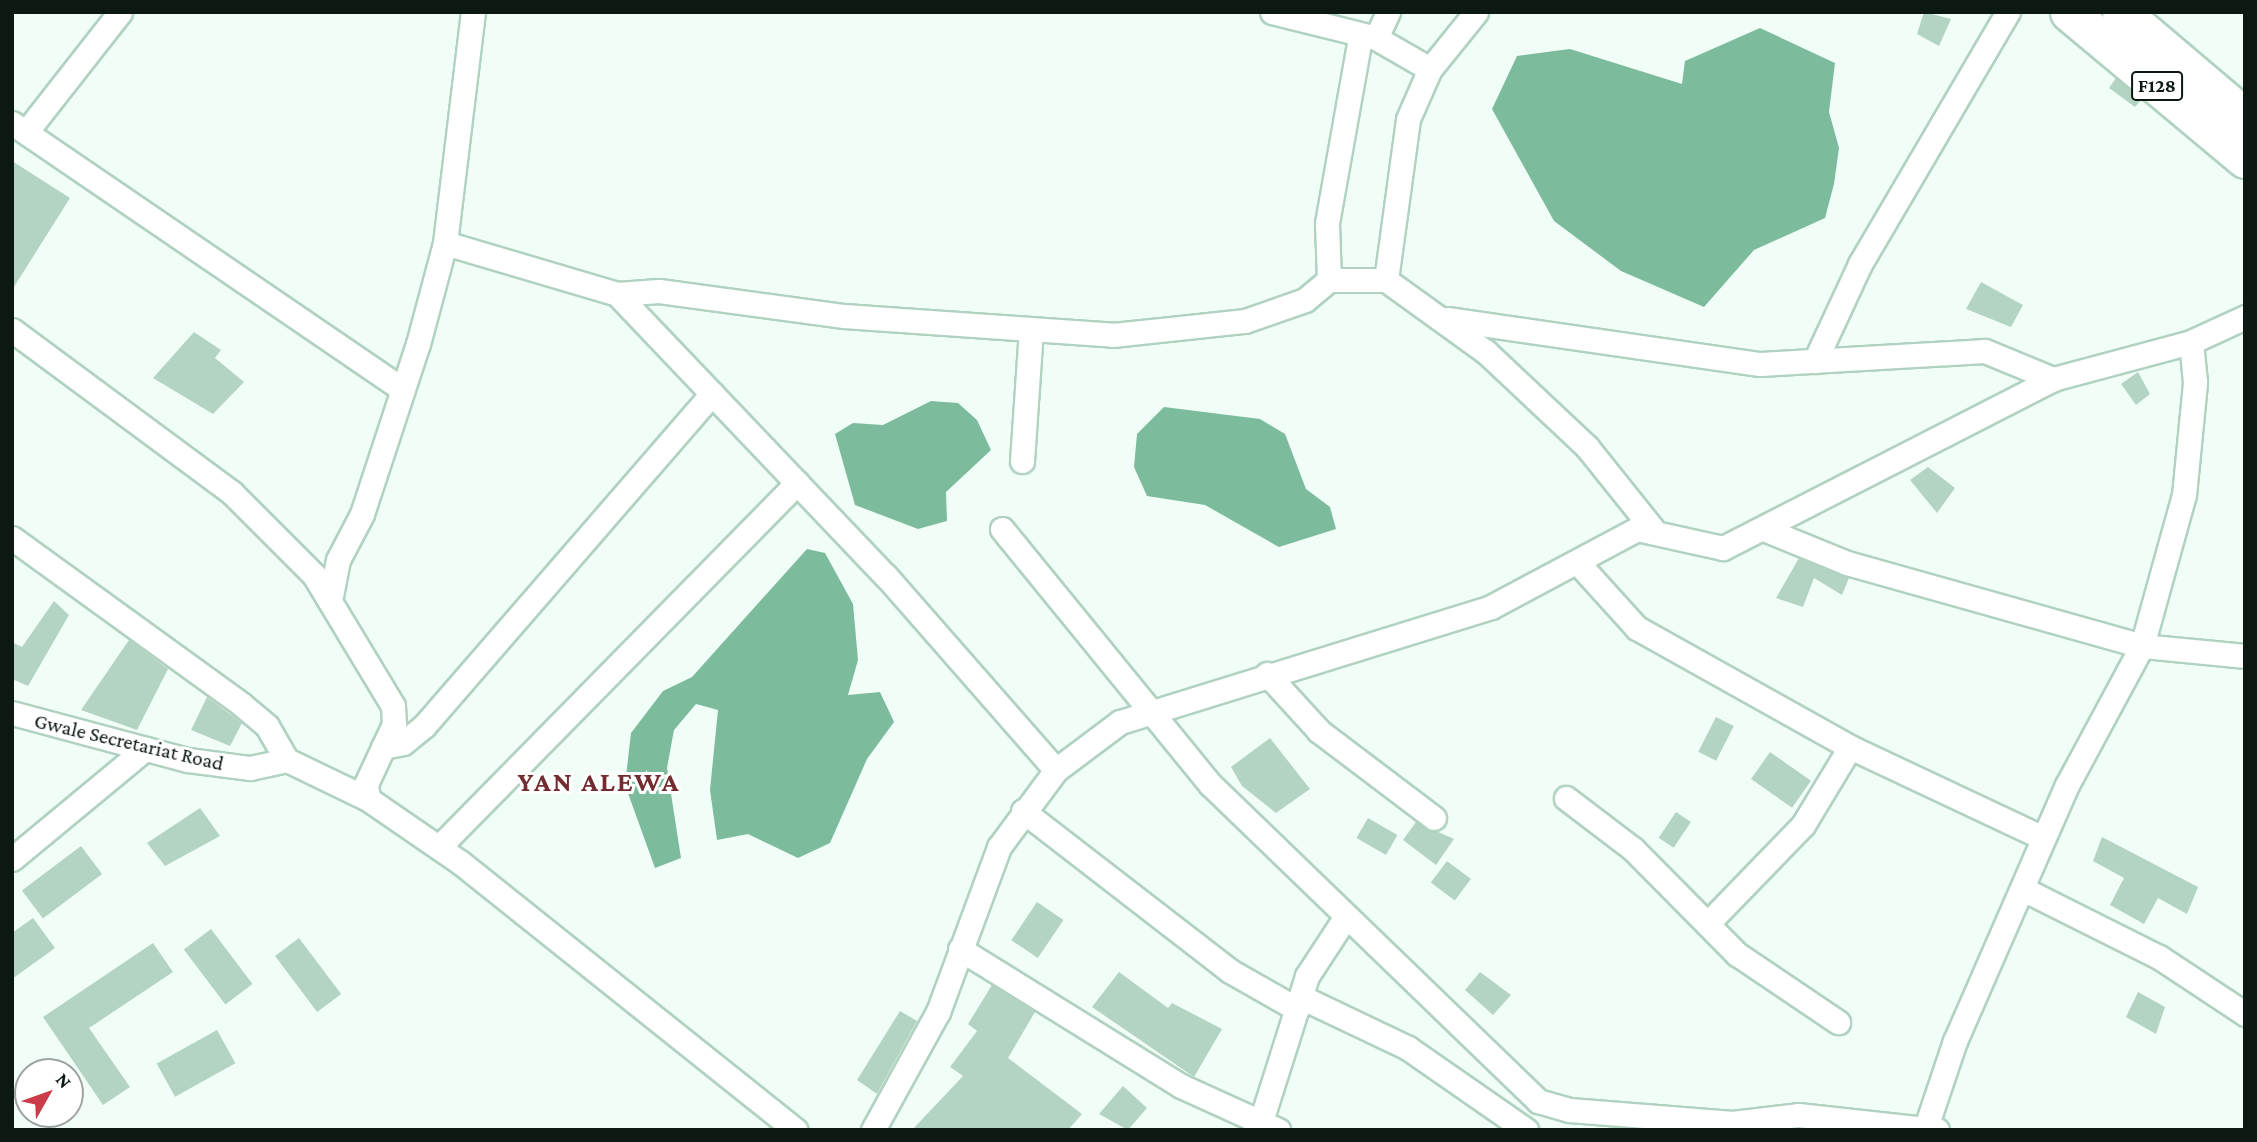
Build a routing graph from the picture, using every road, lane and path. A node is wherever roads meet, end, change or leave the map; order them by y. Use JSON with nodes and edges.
{"nodes":[{"id":1,"x":120,"y":12,"type":"edge"},
{"id":2,"x":473,"y":12,"type":"edge"},
{"id":3,"x":1272,"y":12,"type":"edge"},
{"id":4,"x":1388,"y":12,"type":"edge"},
{"id":5,"x":1476,"y":12,"type":"edge"},
{"id":6,"x":2008,"y":12,"type":"edge"},
{"id":7,"x":2069,"y":12,"type":"edge"},
{"id":8,"x":2121,"y":12,"type":"edge"},
{"id":9,"x":1368,"y":38,"type":"junction"},
{"id":10,"x":1430,"y":69,"type":"junction"},
{"id":11,"x":2245,"y":117,"type":"edge"},
{"id":12,"x":19,"y":128,"type":"edge"},
{"id":13,"x":2245,"y":159,"type":"edge"},
{"id":14,"x":445,"y":243,"type":"junction"},
{"id":15,"x":1329,"y":280,"type":"junction"},
{"id":16,"x":1386,"y":280,"type":"junction"},
{"id":17,"x":617,"y":294,"type":"junction"},
{"id":18,"x":2245,"y":317,"type":"edge"},
{"id":19,"x":1447,"y":319,"type":"junction"},
{"id":20,"x":1031,"y":329,"type":"junction"},
{"id":21,"x":12,"y":330,"type":"edge"},
{"id":22,"x":2191,"y":342,"type":"junction"},
{"id":23,"x":1815,"y":361,"type":"junction"},
{"id":24,"x":2053,"y":379,"type":"junction"},
{"id":25,"x":403,"y":390,"type":"junction"},
{"id":26,"x":712,"y":393,"type":"junction"},
{"id":27,"x":1022,"y":461,"type":"dead end"},
{"id":28,"x":797,"y":483,"type":"junction"},
{"id":29,"x":1652,"y":528,"type":"junction"},
{"id":30,"x":1002,"y":529,"type":"dead end"},
{"id":31,"x":1766,"y":530,"type":"junction"},
{"id":32,"x":12,"y":538,"type":"edge"},
{"id":33,"x":1577,"y":563,"type":"junction"},
{"id":34,"x":330,"y":601,"type":"junction"},
{"id":35,"x":2142,"y":646,"type":"junction"},
{"id":36,"x":2245,"y":656,"type":"edge"},
{"id":37,"x":1266,"y":674,"type":"junction"},
{"id":38,"x":1148,"y":708,"type":"junction"},
{"id":39,"x":15,"y":719,"type":"edge"},
{"id":40,"x":383,"y":747,"type":"junction"},
{"id":41,"x":1850,"y":747,"type":"junction"},
{"id":42,"x":145,"y":749,"type":"junction"},
{"id":43,"x":288,"y":760,"type":"junction"},
{"id":44,"x":1056,"y":770,"type":"junction"},
{"id":45,"x":1566,"y":798,"type":"dead end"},
{"id":46,"x":368,"y":799,"type":"junction"},
{"id":47,"x":1023,"y":811,"type":"junction"},
{"id":48,"x":1434,"y":818,"type":"dead end"},
{"id":49,"x":2043,"y":838,"type":"junction"},
{"id":50,"x":439,"y":847,"type":"junction"},
{"id":51,"x":12,"y":859,"type":"edge"},
{"id":52,"x":2023,"y":888,"type":"junction"},
{"id":53,"x":1345,"y":918,"type":"junction"},
{"id":54,"x":1709,"y":922,"type":"junction"},
{"id":55,"x":960,"y":949,"type":"junction"},
{"id":56,"x":1299,"y":1003,"type":"junction"},
{"id":57,"x":2245,"y":1014,"type":"edge"},
{"id":58,"x":1838,"y":1022,"type":"dead end"},
{"id":59,"x":1538,"y":1101,"type":"junction"},
{"id":60,"x":1270,"y":1124,"type":"edge"},
{"id":61,"x":1524,"y":1126,"type":"edge"},
{"id":62,"x":1929,"y":1129,"type":"edge"},
{"id":63,"x":795,"y":1130,"type":"edge"},
{"id":64,"x":873,"y":1130,"type":"edge"}],
"edges":[{"from":1,"to":12,"type":"street"},
{"from":2,"to":14,"type":"street"},
{"from":3,"to":9,"type":"street"},
{"from":4,"to":9,"type":"street"},
{"from":5,"to":10,"type":"street"},
{"from":6,"to":23,"type":"street"},
{"from":7,"to":13,"type":"main road","number":"F128"},
{"from":8,"to":11,"type":"main road","number":"F128"},
{"from":9,"to":10,"type":"street"},
{"from":9,"to":15,"type":"street"},
{"from":10,"to":16,"type":"street"},
{"from":12,"to":25,"type":"street"},
{"from":14,"to":17,"type":"street"},
{"from":14,"to":25,"type":"street"},
{"from":15,"to":16,"type":"street"},
{"from":15,"to":20,"type":"street"},
{"from":16,"to":19,"type":"street"},
{"from":17,"to":20,"type":"street"},
{"from":17,"to":26,"type":"street"},
{"from":18,"to":22,"type":"street"},
{"from":19,"to":23,"type":"street"},
{"from":19,"to":29,"type":"street"},
{"from":20,"to":27,"type":"street"},
{"from":21,"to":34,"type":"street"},
{"from":22,"to":24,"type":"street"},
{"from":22,"to":35,"type":"street"},
{"from":23,"to":24,"type":"street"},
{"from":24,"to":31,"type":"street"},
{"from":25,"to":34,"type":"street"},
{"from":26,"to":28,"type":"street"},
{"from":26,"to":40,"type":"street"},
{"from":28,"to":44,"type":"street"},
{"from":28,"to":50,"type":"street"},
{"from":29,"to":31,"type":"street"},
{"from":29,"to":33,"type":"street"},
{"from":30,"to":38,"type":"street"},
{"from":31,"to":35,"type":"street"},
{"from":32,"to":43,"type":"street"},
{"from":33,"to":37,"type":"street"},
{"from":33,"to":41,"type":"street"},
{"from":34,"to":40,"type":"street"},
{"from":35,"to":36,"type":"street"},
{"from":35,"to":49,"type":"street"},
{"from":37,"to":38,"type":"street"},
{"from":37,"to":48,"type":"street"},
{"from":38,"to":44,"type":"street"},
{"from":38,"to":53,"type":"street"},
{"from":39,"to":42,"type":"street","name":"Gwale Secretariat Road"},
{"from":40,"to":46,"type":"street"},
{"from":41,"to":49,"type":"street"},
{"from":41,"to":54,"type":"street"},
{"from":42,"to":43,"type":"street","name":"Gwale Secretariat Road"},
{"from":42,"to":51,"type":"street"},
{"from":43,"to":46,"type":"street"},
{"from":44,"to":47,"type":"street"},
{"from":45,"to":54,"type":"street"},
{"from":46,"to":50,"type":"street"},
{"from":47,"to":55,"type":"street"},
{"from":47,"to":56,"type":"street"},
{"from":49,"to":52,"type":"street"},
{"from":50,"to":63,"type":"street"},
{"from":52,"to":57,"type":"street"},
{"from":52,"to":62,"type":"street"},
{"from":53,"to":56,"type":"street"},
{"from":53,"to":59,"type":"street"},
{"from":54,"to":58,"type":"street"},
{"from":55,"to":60,"type":"street"},
{"from":55,"to":64,"type":"street"},
{"from":56,"to":60,"type":"street"},
{"from":56,"to":61,"type":"street"},
{"from":59,"to":61,"type":"street"},
{"from":59,"to":62,"type":"street"}]}
